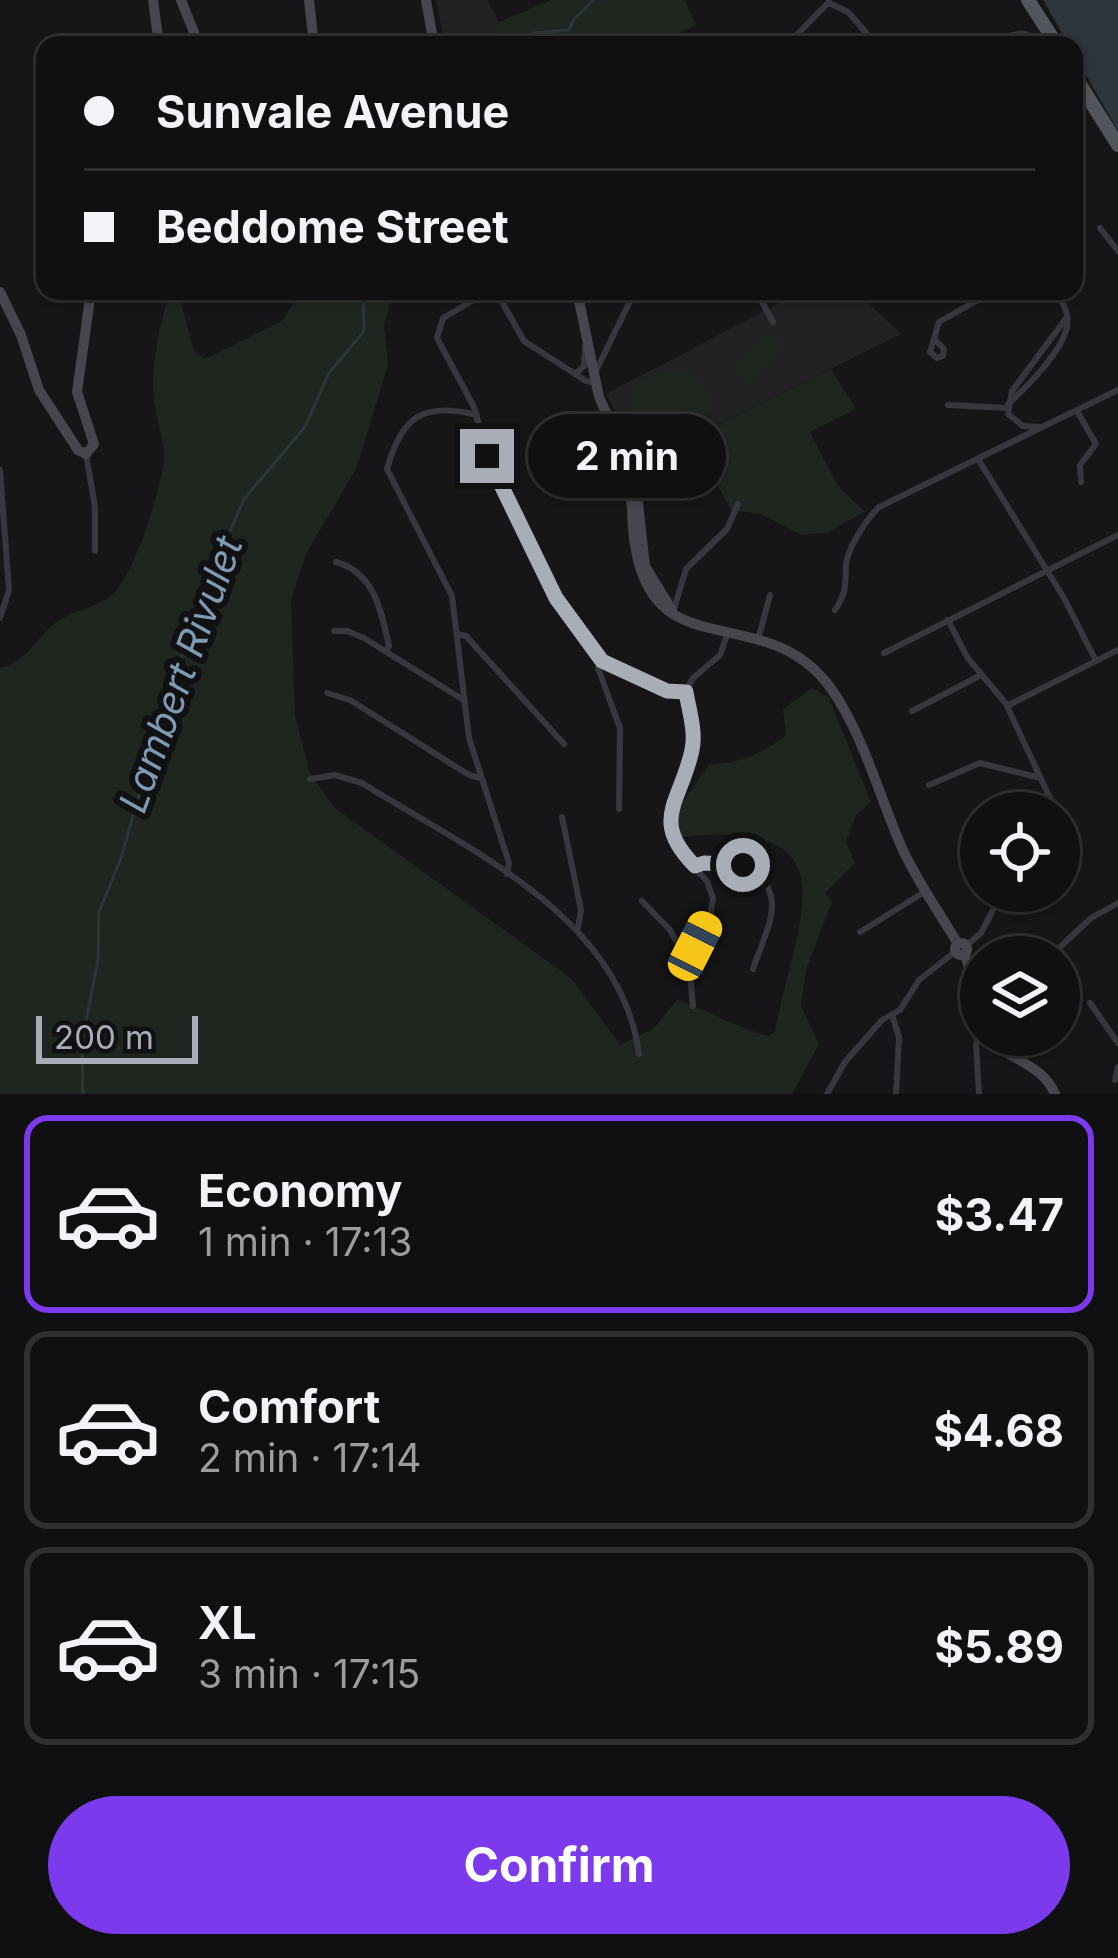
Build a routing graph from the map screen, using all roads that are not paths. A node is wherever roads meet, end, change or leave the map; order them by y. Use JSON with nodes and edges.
{"nodes":[{"id":1,"x":153,"y":0,"type":"edge"},
{"id":2,"x":182,"y":0,"type":"edge"},
{"id":3,"x":309,"y":0,"type":"edge"},
{"id":4,"x":426,"y":0,"type":"edge"},
{"id":5,"x":1028,"y":0,"type":"edge"},
{"id":6,"x":831,"y":2,"type":"edge"},
{"id":7,"x":158,"y":36,"type":"edge"},
{"id":8,"x":196,"y":36,"type":"edge"},
{"id":9,"x":313,"y":36,"type":"edge"},
{"id":10,"x":432,"y":36,"type":"edge"},
{"id":11,"x":796,"y":36,"type":"edge"},
{"id":12,"x":869,"y":36,"type":"edge"},
{"id":13,"x":1051,"y":36,"type":"edge"},
{"id":14,"x":1083,"y":106,"type":"edge"},
{"id":15,"x":1118,"y":146,"type":"edge"},
{"id":16,"x":1100,"y":228,"type":"dead end"},
{"id":17,"x":1118,"y":251,"type":"edge"},
{"id":18,"x":0,"y":292,"type":"edge"},
{"id":19,"x":90,"y":300,"type":"edge"},
{"id":20,"x":476,"y":300,"type":"edge"},
{"id":21,"x":499,"y":300,"type":"edge"},
{"id":22,"x":579,"y":300,"type":"edge"},
{"id":23,"x":631,"y":300,"type":"edge"},
{"id":24,"x":761,"y":300,"type":"edge"},
{"id":25,"x":977,"y":300,"type":"edge"},
{"id":26,"x":1060,"y":300,"type":"edge"},
{"id":27,"x":773,"y":322,"type":"dead end"},
{"id":28,"x":936,"y":341,"type":"dead end"},
{"id":29,"x":589,"y":344,"type":"junction"},
{"id":30,"x":608,"y":347,"type":"junction"},
{"id":31,"x":575,"y":374,"type":"junction"},
{"id":32,"x":595,"y":378,"type":"junction"},
{"id":33,"x":1118,"y":390,"type":"edge"},
{"id":34,"x":948,"y":406,"type":"dead end"},
{"id":35,"x":1007,"y":406,"type":"junction"},
{"id":36,"x":1077,"y":411,"type":"junction"},
{"id":37,"x":477,"y":416,"type":"junction"},
{"id":38,"x":1043,"y":427,"type":"junction"},
{"id":39,"x":567,"y":435,"type":"dead end"},
{"id":40,"x":86,"y":454,"type":"junction"},
{"id":41,"x":626,"y":457,"type":"junction"},
{"id":42,"x":978,"y":460,"type":"junction"},
{"id":43,"x":0,"y":470,"type":"edge"},
{"id":44,"x":1081,"y":482,"type":"dead end"},
{"id":45,"x":738,"y":504,"type":"dead end"},
{"id":46,"x":1118,"y":535,"type":"edge"},
{"id":47,"x":95,"y":551,"type":"dead end"},
{"id":48,"x":336,"y":562,"type":"dead end"},
{"id":49,"x":1045,"y":571,"type":"junction"},
{"id":50,"x":770,"y":595,"type":"dead end"},
{"id":51,"x":835,"y":610,"type":"dead end"},
{"id":52,"x":672,"y":612,"type":"junction"},
{"id":53,"x":0,"y":618,"type":"edge"},
{"id":54,"x":948,"y":620,"type":"junction"},
{"id":55,"x":334,"y":632,"type":"dead end"},
{"id":56,"x":728,"y":633,"type":"junction"},
{"id":57,"x":457,"y":634,"type":"junction"},
{"id":58,"x":758,"y":640,"type":"junction"},
{"id":59,"x":1118,"y":650,"type":"edge"},
{"id":60,"x":386,"y":651,"type":"junction"},
{"id":61,"x":884,"y":653,"type":"dead end"},
{"id":62,"x":602,"y":661,"type":"junction"},
{"id":63,"x":1096,"y":661,"type":"junction"},
{"id":64,"x":981,"y":675,"type":"junction"},
{"id":65,"x":686,"y":692,"type":"junction"},
{"id":66,"x":327,"y":693,"type":"dead end"},
{"id":67,"x":462,"y":699,"type":"junction"},
{"id":68,"x":1007,"y":706,"type":"junction"},
{"id":69,"x":912,"y":711,"type":"dead end"},
{"id":70,"x":564,"y":744,"type":"dead end"},
{"id":71,"x":310,"y":778,"type":"dead end"},
{"id":72,"x":481,"y":778,"type":"junction"},
{"id":73,"x":1041,"y":778,"type":"junction"},
{"id":74,"x":929,"y":785,"type":"dead end"},
{"id":75,"x":1047,"y":792,"type":"edge"},
{"id":76,"x":619,"y":809,"type":"dead end"},
{"id":77,"x":562,"y":817,"type":"dead end"},
{"id":78,"x":695,"y":866,"type":"junction"},
{"id":79,"x":507,"y":874,"type":"junction"},
{"id":80,"x":926,"y":891,"type":"junction"},
{"id":81,"x":642,"y":901,"type":"dead end"},
{"id":82,"x":1118,"y":903,"type":"edge"},
{"id":83,"x":578,"y":928,"type":"junction"},
{"id":84,"x":860,"y":932,"type":"dead end"},
{"id":85,"x":1072,"y":936,"type":"edge"},
{"id":86,"x":960,"y":946,"type":"edge"},
{"id":87,"x":960,"y":949,"type":"edge"},
{"id":88,"x":689,"y":964,"type":"junction"},
{"id":89,"x":753,"y":969,"type":"dead end"},
{"id":90,"x":1090,"y":1003,"type":"dead end"},
{"id":91,"x":693,"y":1006,"type":"dead end"},
{"id":92,"x":892,"y":1016,"type":"junction"},
{"id":93,"x":1118,"y":1043,"type":"edge"},
{"id":94,"x":639,"y":1054,"type":"dead end"},
{"id":95,"x":977,"y":1056,"type":"edge"},
{"id":96,"x":1011,"y":1056,"type":"edge"},
{"id":97,"x":1118,"y":1067,"type":"edge"},
{"id":98,"x":1115,"y":1080,"type":"dead end"},
{"id":99,"x":827,"y":1094,"type":"edge"},
{"id":100,"x":896,"y":1094,"type":"edge"},
{"id":101,"x":979,"y":1094,"type":"edge"},
{"id":102,"x":1055,"y":1094,"type":"edge"}],
"edges":[{"from":1,"to":7,"type":"street"},
{"from":2,"to":8,"type":"street"},
{"from":3,"to":9,"type":"street"},
{"from":4,"to":10,"type":"street"},
{"from":5,"to":13,"type":"main road"},
{"from":6,"to":11,"type":"street"},
{"from":6,"to":12,"type":"street"},
{"from":14,"to":15,"type":"main road"},
{"from":16,"to":17,"type":"street"},
{"from":18,"to":40,"type":"street"},
{"from":19,"to":40,"type":"street"},
{"from":20,"to":37,"type":"street"},
{"from":21,"to":31,"type":"street"},
{"from":22,"to":29,"type":"street"},
{"from":23,"to":30,"type":"street"},
{"from":24,"to":27,"type":"street"},
{"from":25,"to":28,"type":"street"},
{"from":26,"to":35,"type":"street"},
{"from":29,"to":30,"type":"street"},
{"from":29,"to":31,"type":"street"},
{"from":29,"to":32,"type":"street"},
{"from":30,"to":32,"type":"street"},
{"from":31,"to":32,"type":"street"},
{"from":32,"to":41,"type":"street"},
{"from":33,"to":36,"type":"street"},
{"from":34,"to":35,"type":"street"},
{"from":35,"to":38,"type":"street"},
{"from":36,"to":38,"type":"street"},
{"from":36,"to":44,"type":"street"},
{"from":37,"to":57,"type":"street"},
{"from":37,"to":62,"type":"street"},
{"from":38,"to":42,"type":"street"},
{"from":39,"to":41,"type":"street"},
{"from":40,"to":47,"type":"street"},
{"from":41,"to":52,"type":"street"},
{"from":42,"to":49,"type":"street"},
{"from":42,"to":51,"type":"street"},
{"from":43,"to":53,"type":"street"},
{"from":45,"to":52,"type":"street"},
{"from":46,"to":49,"type":"street"},
{"from":48,"to":60,"type":"street"},
{"from":49,"to":54,"type":"street"},
{"from":49,"to":63,"type":"street"},
{"from":50,"to":58,"type":"street"},
{"from":52,"to":56,"type":"street"},
{"from":54,"to":61,"type":"street"},
{"from":54,"to":64,"type":"street"},
{"from":55,"to":60,"type":"street"},
{"from":56,"to":58,"type":"street"},
{"from":56,"to":65,"type":"street"},
{"from":57,"to":67,"type":"street"},
{"from":57,"to":70,"type":"street"},
{"from":58,"to":80,"type":"street"},
{"from":59,"to":63,"type":"street"},
{"from":60,"to":67,"type":"street"},
{"from":62,"to":65,"type":"street"},
{"from":62,"to":76,"type":"street"},
{"from":63,"to":68,"type":"street"},
{"from":64,"to":68,"type":"street"},
{"from":64,"to":69,"type":"street"},
{"from":65,"to":78,"type":"street"},
{"from":66,"to":72,"type":"street"},
{"from":67,"to":72,"type":"street"},
{"from":68,"to":73,"type":"street"},
{"from":71,"to":79,"type":"street"},
{"from":72,"to":79,"type":"street"},
{"from":73,"to":74,"type":"street"},
{"from":73,"to":75,"type":"street"},
{"from":77,"to":83,"type":"street"},
{"from":78,"to":88,"type":"street"},
{"from":78,"to":89,"type":"street"},
{"from":79,"to":83,"type":"street"},
{"from":80,"to":84,"type":"street"},
{"from":80,"to":86,"type":"street"},
{"from":81,"to":88,"type":"street"},
{"from":82,"to":85,"type":"street"},
{"from":83,"to":94,"type":"street"},
{"from":87,"to":92,"type":"street"},
{"from":88,"to":91,"type":"street"},
{"from":90,"to":93,"type":"street"},
{"from":92,"to":99,"type":"street"},
{"from":92,"to":100,"type":"street"},
{"from":95,"to":101,"type":"street"},
{"from":96,"to":102,"type":"street"},
{"from":97,"to":98,"type":"street"}]}
